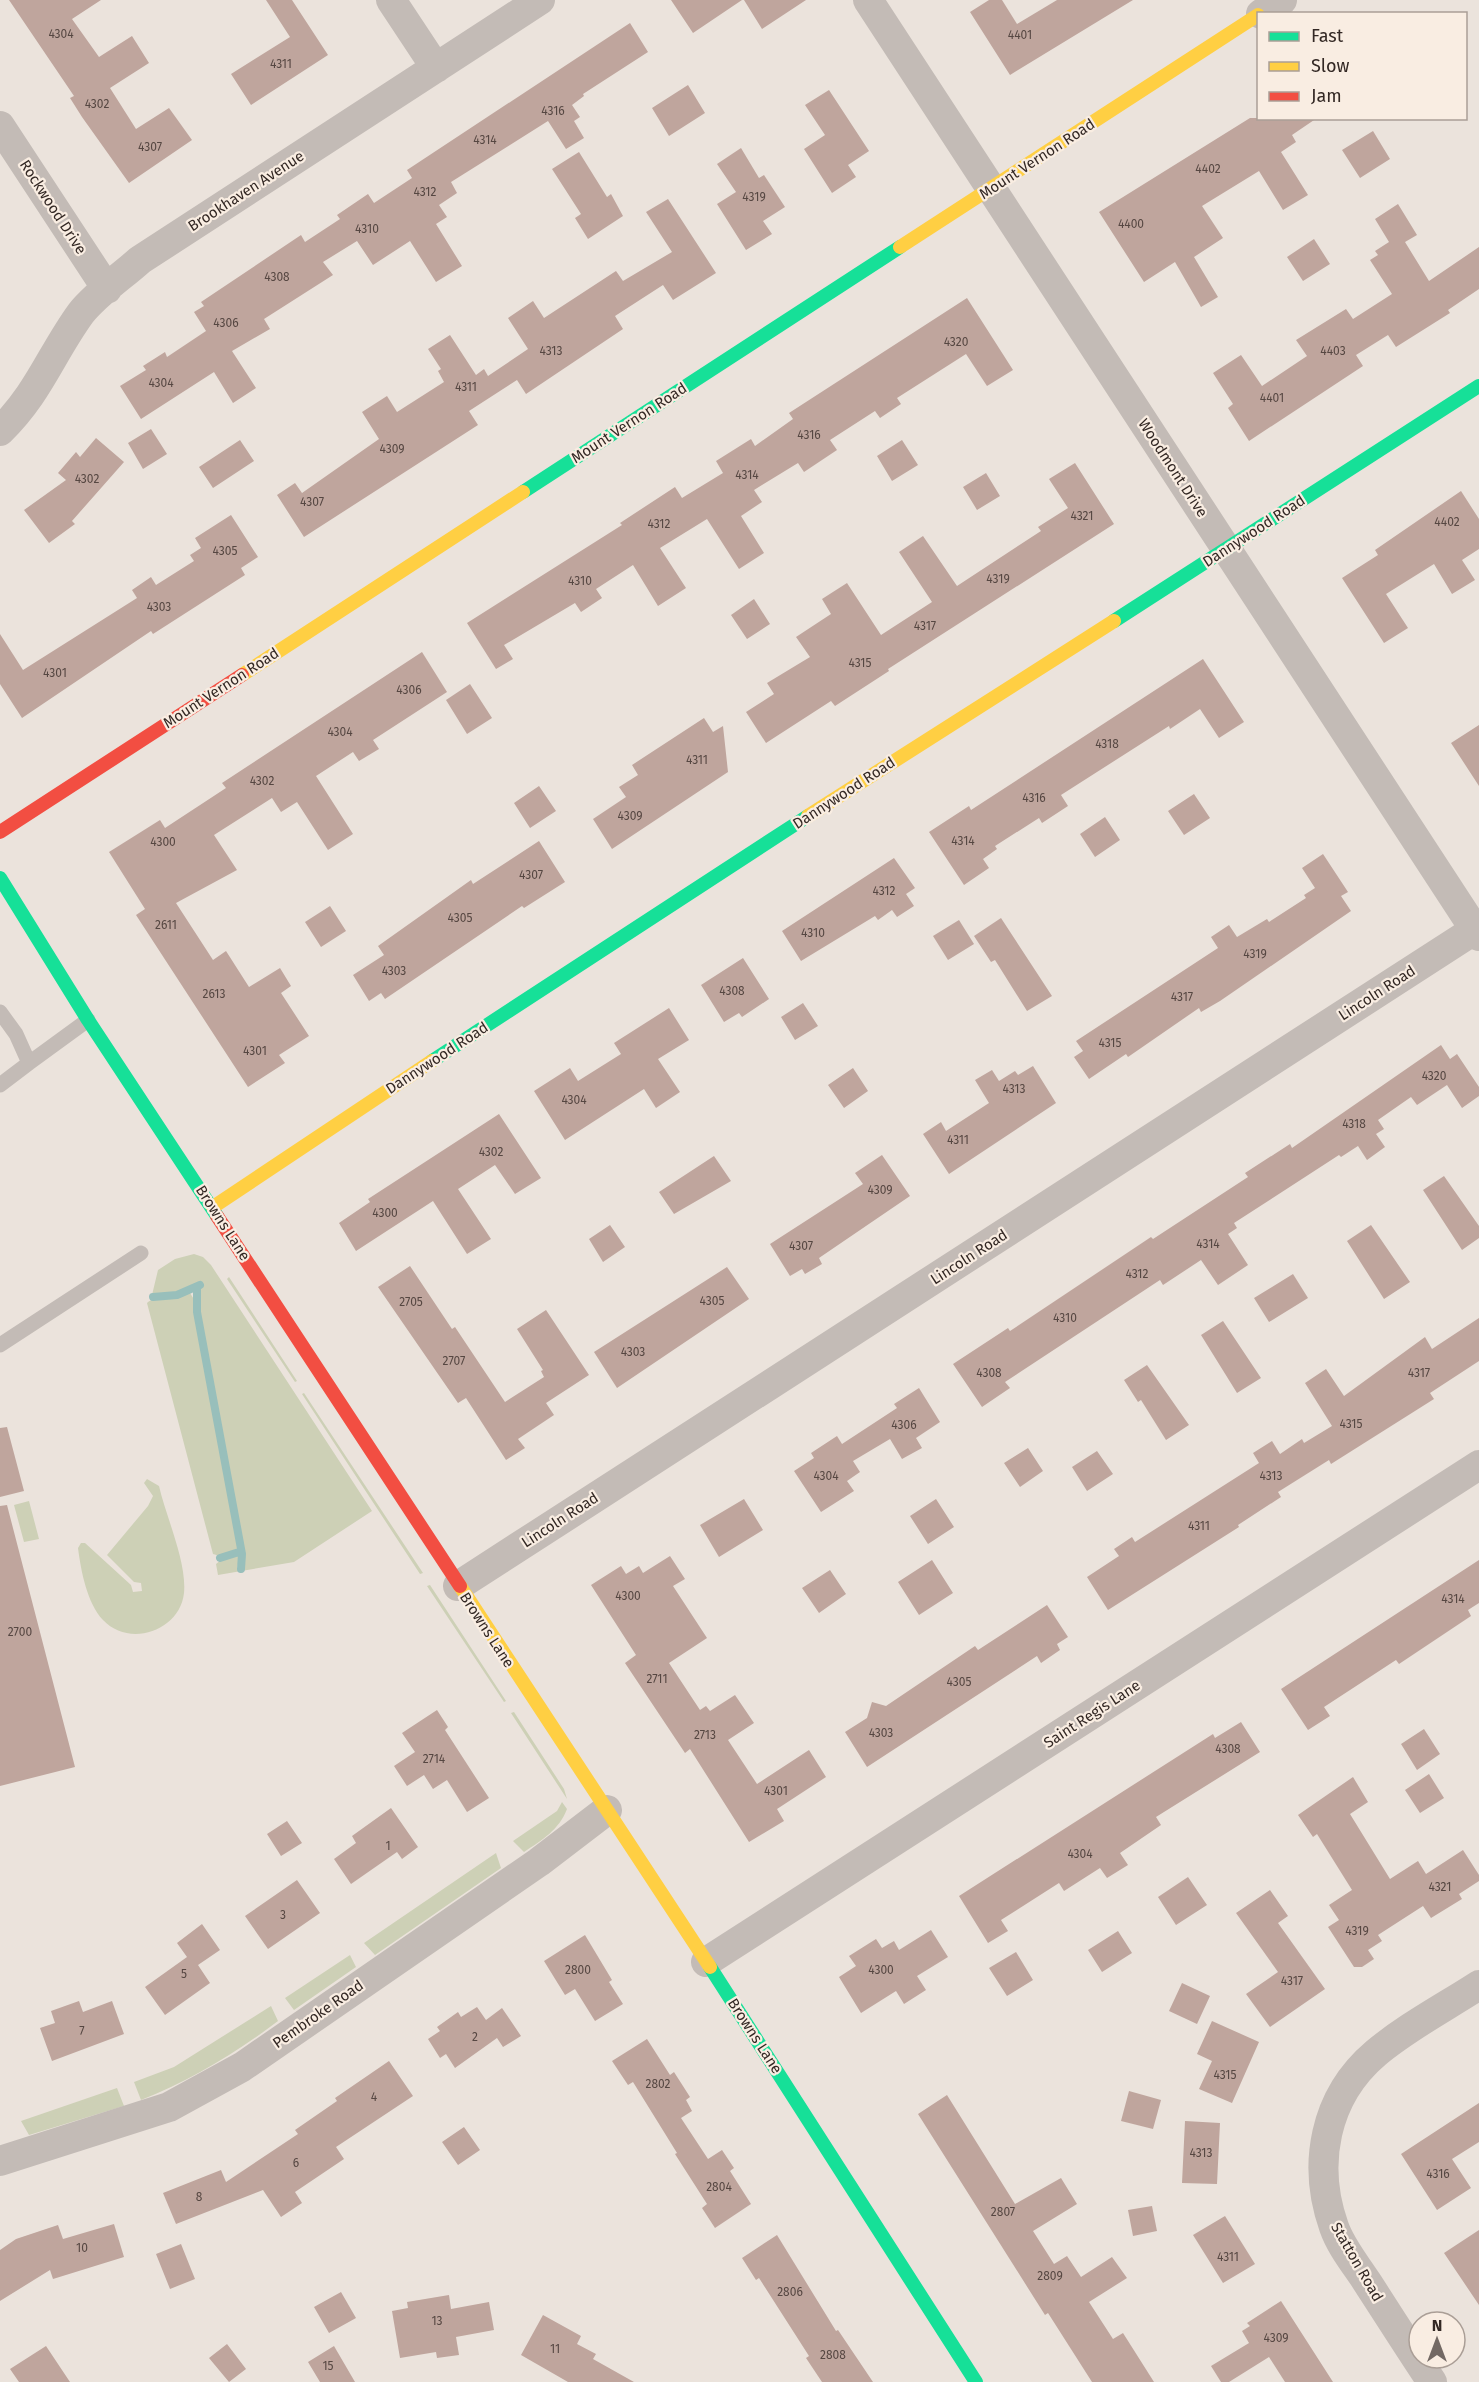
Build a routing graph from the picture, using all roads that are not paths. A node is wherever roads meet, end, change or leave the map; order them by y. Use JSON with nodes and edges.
{"nodes":[{"id":1,"x":391,"y":0,"type":"edge"},
{"id":2,"x":540,"y":0,"type":"edge"},
{"id":3,"x":868,"y":0,"type":"edge"},
{"id":4,"x":1282,"y":0,"type":"edge"},
{"id":5,"x":1263,"y":12,"type":"edge"},
{"id":6,"x":1257,"y":16,"type":"edge"},
{"id":7,"x":436,"y":68,"type":"junction"},
{"id":8,"x":0,"y":126,"type":"edge"},
{"id":9,"x":991,"y":188,"type":"junction"},
{"id":10,"x":107,"y":289,"type":"junction"},
{"id":11,"x":1479,"y":386,"type":"edge"},
{"id":12,"x":0,"y":431,"type":"edge"},
{"id":13,"x":1226,"y":549,"type":"junction"},
{"id":14,"x":0,"y":832,"type":"edge"},
{"id":15,"x":0,"y":878,"type":"edge"},
{"id":16,"x":1478,"y":931,"type":"edge"},
{"id":17,"x":0,"y":1012,"type":"edge"},
{"id":18,"x":88,"y":1020,"type":"junction"},
{"id":19,"x":29,"y":1063,"type":"junction"},
{"id":20,"x":0,"y":1085,"type":"edge"},
{"id":21,"x":213,"y":1207,"type":"junction"},
{"id":22,"x":141,"y":1253,"type":"dead end"},
{"id":23,"x":0,"y":1344,"type":"edge"},
{"id":24,"x":1479,"y":1465,"type":"edge"},
{"id":25,"x":458,"y":1586,"type":"junction"},
{"id":26,"x":607,"y":1810,"type":"junction"},
{"id":27,"x":706,"y":1962,"type":"junction"},
{"id":28,"x":1479,"y":1985,"type":"edge"},
{"id":29,"x":0,"y":2161,"type":"edge"},
{"id":30,"x":976,"y":2382,"type":"edge"},
{"id":31,"x":1432,"y":2382,"type":"edge"}],
"edges":[{"from":1,"to":7,"type":"street"},
{"from":2,"to":7,"type":"street","name":"Brookhaven Avenue"},
{"from":3,"to":9,"type":"street","name":"Woodmont Drive"},
{"from":4,"to":5,"type":"street","name":"Mount Vernon Road"},
{"from":6,"to":9,"type":"street","name":"Mount Vernon Road"},
{"from":7,"to":10,"type":"street","name":"Brookhaven Avenue"},
{"from":8,"to":10,"type":"street","name":"Rockwood Drive"},
{"from":9,"to":13,"type":"street","name":"Woodmont Drive"},
{"from":9,"to":14,"type":"street","name":"Mount Vernon Road"},
{"from":10,"to":12,"type":"street","name":"Brookhaven Avenue"},
{"from":11,"to":13,"type":"street","name":"Dannywood Road"},
{"from":13,"to":16,"type":"street","name":"Woodmont Drive"},
{"from":13,"to":21,"type":"street","name":"Dannywood Road"},
{"from":15,"to":18,"type":"street","name":"Browns Lane"},
{"from":16,"to":25,"type":"street","name":"Lincoln Road"},
{"from":17,"to":19,"type":"lane"},
{"from":18,"to":19,"type":"lane"},
{"from":18,"to":21,"type":"street","name":"Browns Lane"},
{"from":19,"to":20,"type":"lane"},
{"from":21,"to":25,"type":"street","name":"Browns Lane"},
{"from":22,"to":23,"type":"lane"},
{"from":24,"to":27,"type":"street","name":"Saint Regis Lane"},
{"from":25,"to":26,"type":"street","name":"Browns Lane"},
{"from":26,"to":27,"type":"street","name":"Browns Lane"},
{"from":26,"to":29,"type":"street","name":"Pembroke Road"},
{"from":27,"to":30,"type":"street","name":"Browns Lane"},
{"from":28,"to":31,"type":"street","name":"Statton Road"}]}
